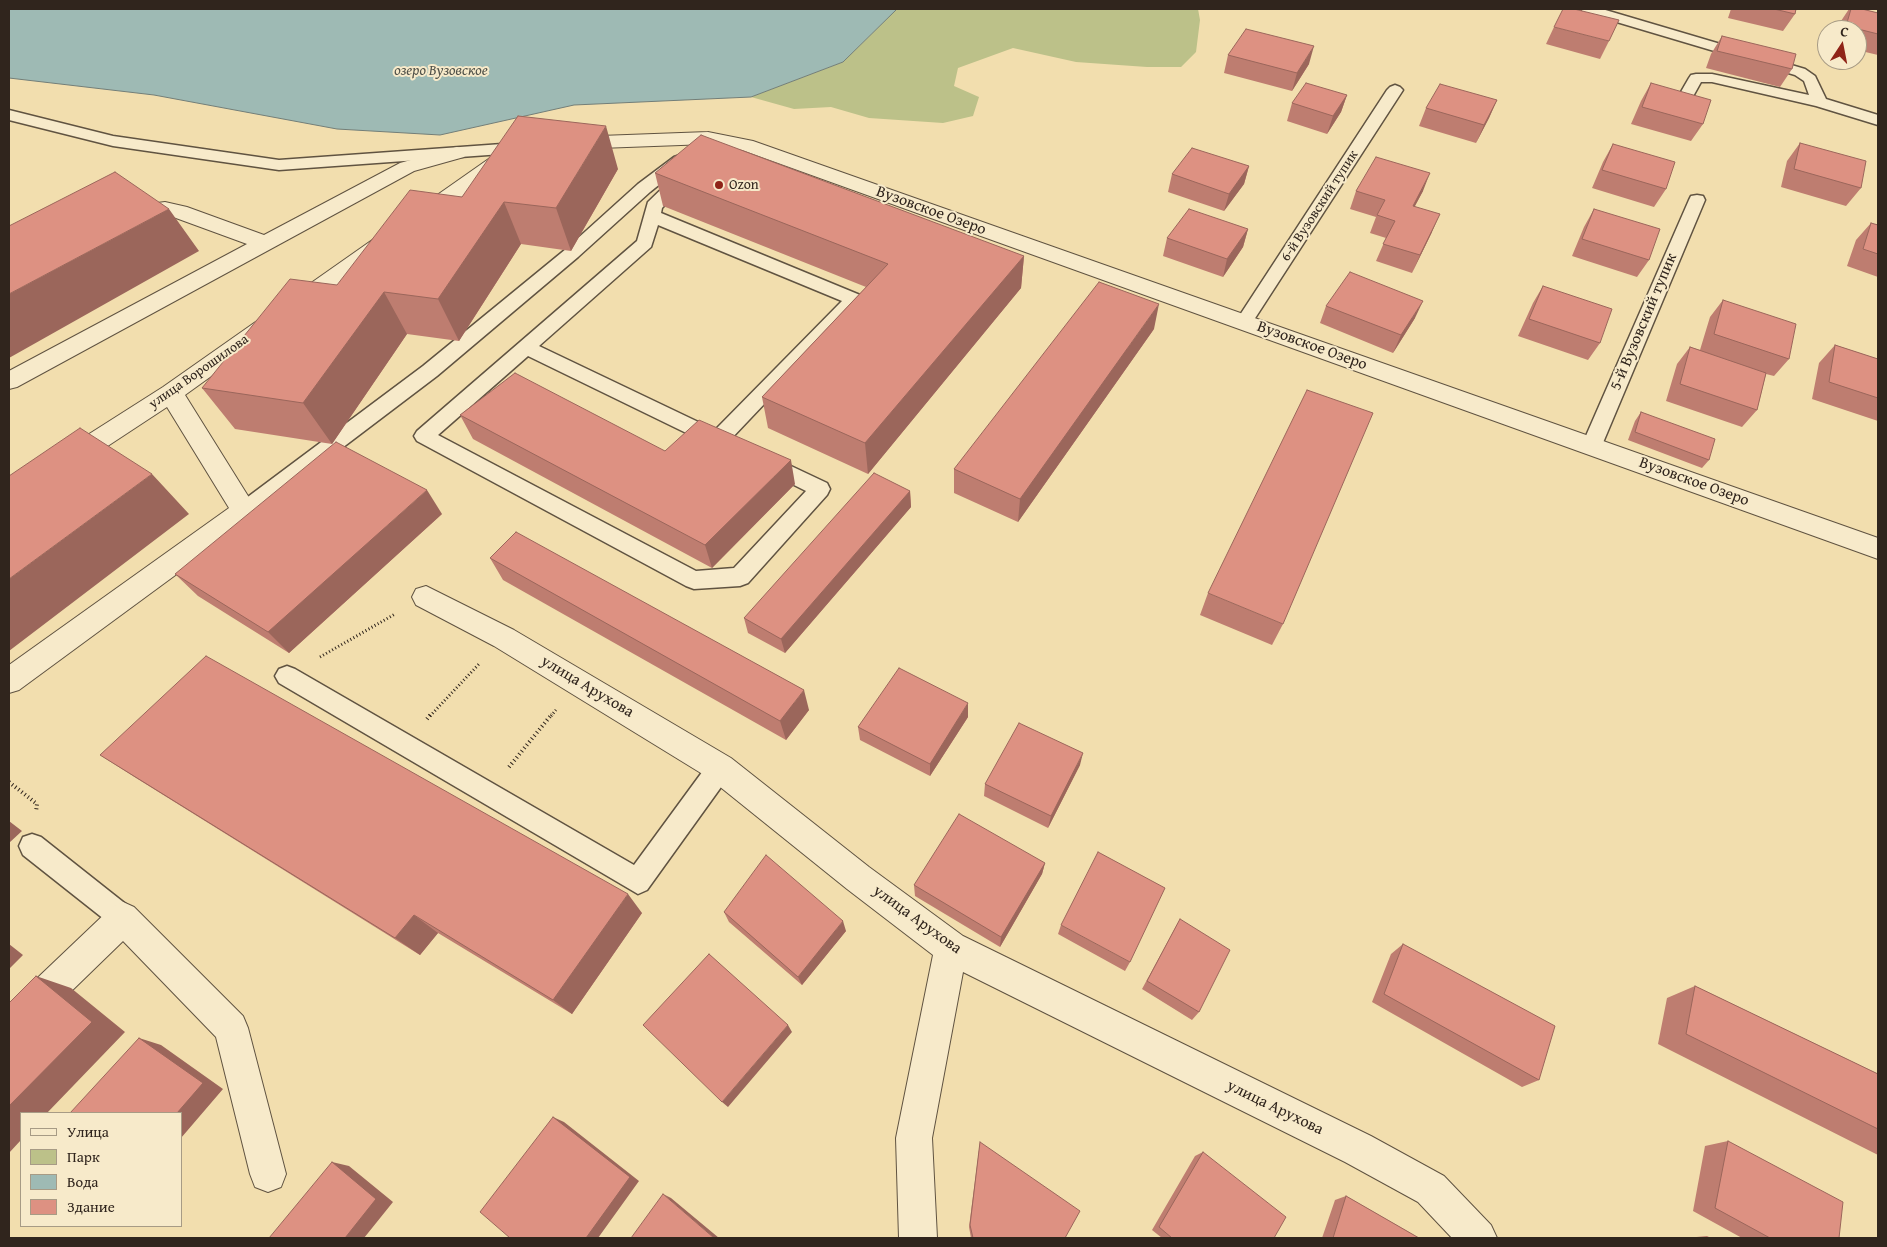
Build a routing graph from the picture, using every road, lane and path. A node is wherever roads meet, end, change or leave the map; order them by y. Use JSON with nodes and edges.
{"nodes":[{"id":1,"x":1588,"y":9,"type":"edge"},
{"id":2,"x":1395,"y":90,"type":"dead end"},
{"id":3,"x":1686,"y":97,"type":"edge"},
{"id":4,"x":1820,"y":102,"type":"junction"},
{"id":5,"x":9,"y":115,"type":"edge"},
{"id":6,"x":1878,"y":120,"type":"edge"},
{"id":7,"x":535,"y":147,"type":"junction"},
{"id":8,"x":716,"y":150,"type":"junction"},
{"id":9,"x":457,"y":153,"type":"junction"},
{"id":10,"x":1697,"y":200,"type":"dead end"},
{"id":11,"x":652,"y":216,"type":"junction"},
{"id":12,"x":113,"y":227,"type":"edge"},
{"id":13,"x":265,"y":242,"type":"junction"},
{"id":14,"x":1244,"y":322,"type":"junction"},
{"id":15,"x":526,"y":347,"type":"junction"},
{"id":16,"x":9,"y":381,"type":"edge"},
{"id":17,"x":171,"y":393,"type":"junction"},
{"id":18,"x":1592,"y":445,"type":"junction"},
{"id":19,"x":735,"y":448,"type":"junction"},
{"id":20,"x":9,"y":498,"type":"edge"},
{"id":21,"x":244,"y":512,"type":"junction"},
{"id":22,"x":1878,"y":549,"type":"edge"},
{"id":23,"x":426,"y":597,"type":"joint"},
{"id":24,"x":504,"y":638,"type":"junction"},
{"id":25,"x":287,"y":676,"type":"joint"},
{"id":26,"x":9,"y":681,"type":"edge"},
{"id":27,"x":579,"y":683,"type":"junction"},
{"id":28,"x":403,"y":744,"type":"junction"},
{"id":29,"x":720,"y":768,"type":"junction"},
{"id":30,"x":488,"y":793,"type":"junction"},
{"id":31,"x":32,"y":846,"type":"dead end"},
{"id":32,"x":123,"y":918,"type":"junction"},
{"id":33,"x":950,"y":948,"type":"junction"},
{"id":34,"x":9,"y":1028,"type":"edge"},
{"id":35,"x":268,"y":1174,"type":"dead end"},
{"id":36,"x":918,"y":1238,"type":"edge"},
{"id":37,"x":1478,"y":1238,"type":"edge"}],
"edges":[{"from":1,"to":4,"type":"lane"},
{"from":2,"to":14,"type":"lane","name":"6-й Вузовский тупик"},
{"from":3,"to":4,"type":"lane"},
{"from":4,"to":6,"type":"lane"},
{"from":5,"to":9,"type":"lane"},
{"from":7,"to":8,"type":"street"},
{"from":7,"to":9,"type":"lane"},
{"from":7,"to":17,"type":"street","name":"улица Ворошилова"},
{"from":8,"to":11,"type":"lane"},
{"from":8,"to":14,"type":"street","name":"Вузовское Озеро"},
{"from":8,"to":21,"type":"lane"},
{"from":9,"to":13,"type":"street"},
{"from":10,"to":18,"type":"lane","name":"5-й Вузовский тупик"},
{"from":11,"to":15,"type":"lane"},
{"from":11,"to":19,"type":"lane"},
{"from":12,"to":13,"type":"street"},
{"from":13,"to":16,"type":"street"},
{"from":14,"to":18,"type":"street","name":"Вузовское Озеро"},
{"from":15,"to":19,"type":"lane"},
{"from":15,"to":19,"type":"lane"},
{"from":17,"to":20,"type":"street","name":"улица Ворошилова"},
{"from":17,"to":21,"type":"street"},
{"from":18,"to":22,"type":"street","name":"Вузовское Озеро"},
{"from":21,"to":26,"type":"street"},
{"from":23,"to":24,"type":"street","name":"улица Арухова"},
{"from":23,"to":25,"type":"path"},
{"from":24,"to":27,"type":"street","name":"улица Арухова"},
{"from":24,"to":28,"type":"path"},
{"from":25,"to":28,"type":"lane"},
{"from":27,"to":29,"type":"street","name":"улица Арухова"},
{"from":27,"to":30,"type":"path"},
{"from":28,"to":30,"type":"lane"},
{"from":29,"to":30,"type":"lane"},
{"from":29,"to":33,"type":"street","name":"улица Арухова"},
{"from":31,"to":32,"type":"lane"},
{"from":32,"to":34,"type":"street"},
{"from":32,"to":35,"type":"street"},
{"from":33,"to":36,"type":"street"},
{"from":33,"to":37,"type":"street","name":"улица Арухова"}]}
